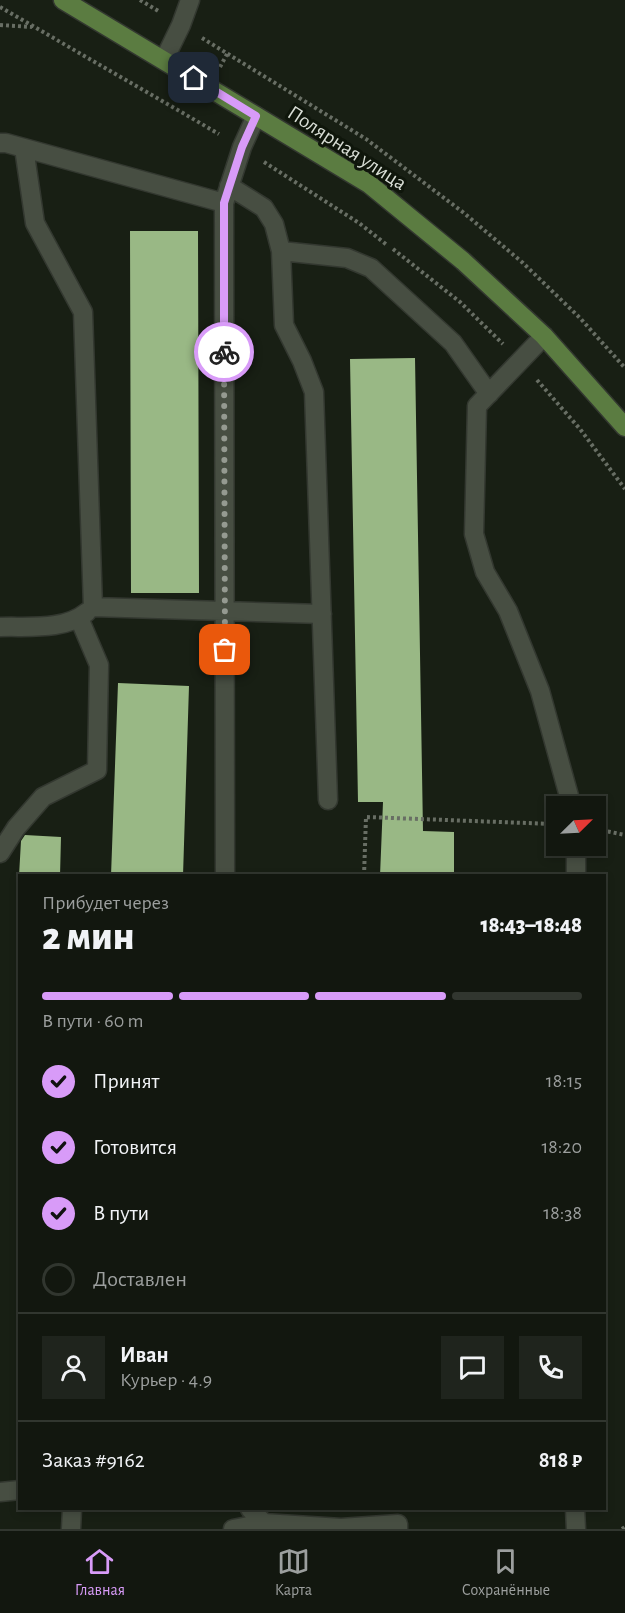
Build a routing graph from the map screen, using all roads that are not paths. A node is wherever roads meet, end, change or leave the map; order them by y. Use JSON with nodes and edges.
{"nodes":[{"id":1,"x":63,"y":0,"type":"edge"},
{"id":2,"x":190,"y":0,"type":"edge"},
{"id":3,"x":164,"y":60,"type":"junction"},
{"id":4,"x":256,"y":116,"type":"junction"},
{"id":5,"x":0,"y":143,"type":"edge"},
{"id":6,"x":24,"y":148,"type":"junction"},
{"id":7,"x":226,"y":194,"type":"junction"},
{"id":8,"x":281,"y":251,"type":"junction"},
{"id":9,"x":544,"y":336,"type":"junction"},
{"id":10,"x":489,"y":394,"type":"junction"},
{"id":11,"x":625,"y":427,"type":"edge"},
{"id":12,"x":225,"y":611,"type":"junction"},
{"id":13,"x":86,"y":613,"type":"junction"},
{"id":14,"x":322,"y":614,"type":"junction"},
{"id":15,"x":0,"y":627,"type":"edge"},
{"id":16,"x":569,"y":796,"type":"edge"},
{"id":17,"x":328,"y":801,"type":"dead end"},
{"id":18,"x":0,"y":853,"type":"edge"},
{"id":19,"x":576,"y":856,"type":"edge"},
{"id":20,"x":225,"y":874,"type":"edge"},
{"id":21,"x":576,"y":874,"type":"edge"},
{"id":22,"x":18,"y":1490,"type":"edge"},
{"id":23,"x":0,"y":1492,"type":"edge"},
{"id":24,"x":72,"y":1510,"type":"edge"},
{"id":25,"x":251,"y":1510,"type":"edge"},
{"id":26,"x":575,"y":1510,"type":"edge"},
{"id":27,"x":398,"y":1521,"type":"edge"},
{"id":28,"x":264,"y":1523,"type":"junction"},
{"id":29,"x":341,"y":1528,"type":"edge"},
{"id":30,"x":71,"y":1529,"type":"edge"},
{"id":31,"x":233,"y":1529,"type":"edge"},
{"id":32,"x":576,"y":1529,"type":"edge"}],
"edges":[{"from":1,"to":3,"type":"main road","name":"Полярная улица"},
{"from":2,"to":3,"type":"street"},
{"from":3,"to":4,"type":"main road","name":"Полярная улица"},
{"from":4,"to":7,"type":"street"},
{"from":4,"to":9,"type":"main road","name":"Полярная улица"},
{"from":5,"to":6,"type":"street"},
{"from":6,"to":7,"type":"street"},
{"from":6,"to":13,"type":"street"},
{"from":7,"to":8,"type":"street"},
{"from":7,"to":12,"type":"street"},
{"from":8,"to":10,"type":"street"},
{"from":8,"to":14,"type":"street"},
{"from":9,"to":10,"type":"street"},
{"from":9,"to":11,"type":"main road","name":"Полярная улица"},
{"from":10,"to":16,"type":"street"},
{"from":12,"to":13,"type":"street"},
{"from":12,"to":14,"type":"street"},
{"from":12,"to":20,"type":"street"},
{"from":13,"to":15,"type":"street"},
{"from":13,"to":18,"type":"street"},
{"from":14,"to":17,"type":"street"},
{"from":19,"to":21,"type":"street"},
{"from":22,"to":23,"type":"street"},
{"from":24,"to":30,"type":"street"},
{"from":25,"to":28,"type":"street"},
{"from":26,"to":32,"type":"street"},
{"from":27,"to":29,"type":"street"},
{"from":28,"to":29,"type":"street"},
{"from":28,"to":31,"type":"street"}]}
